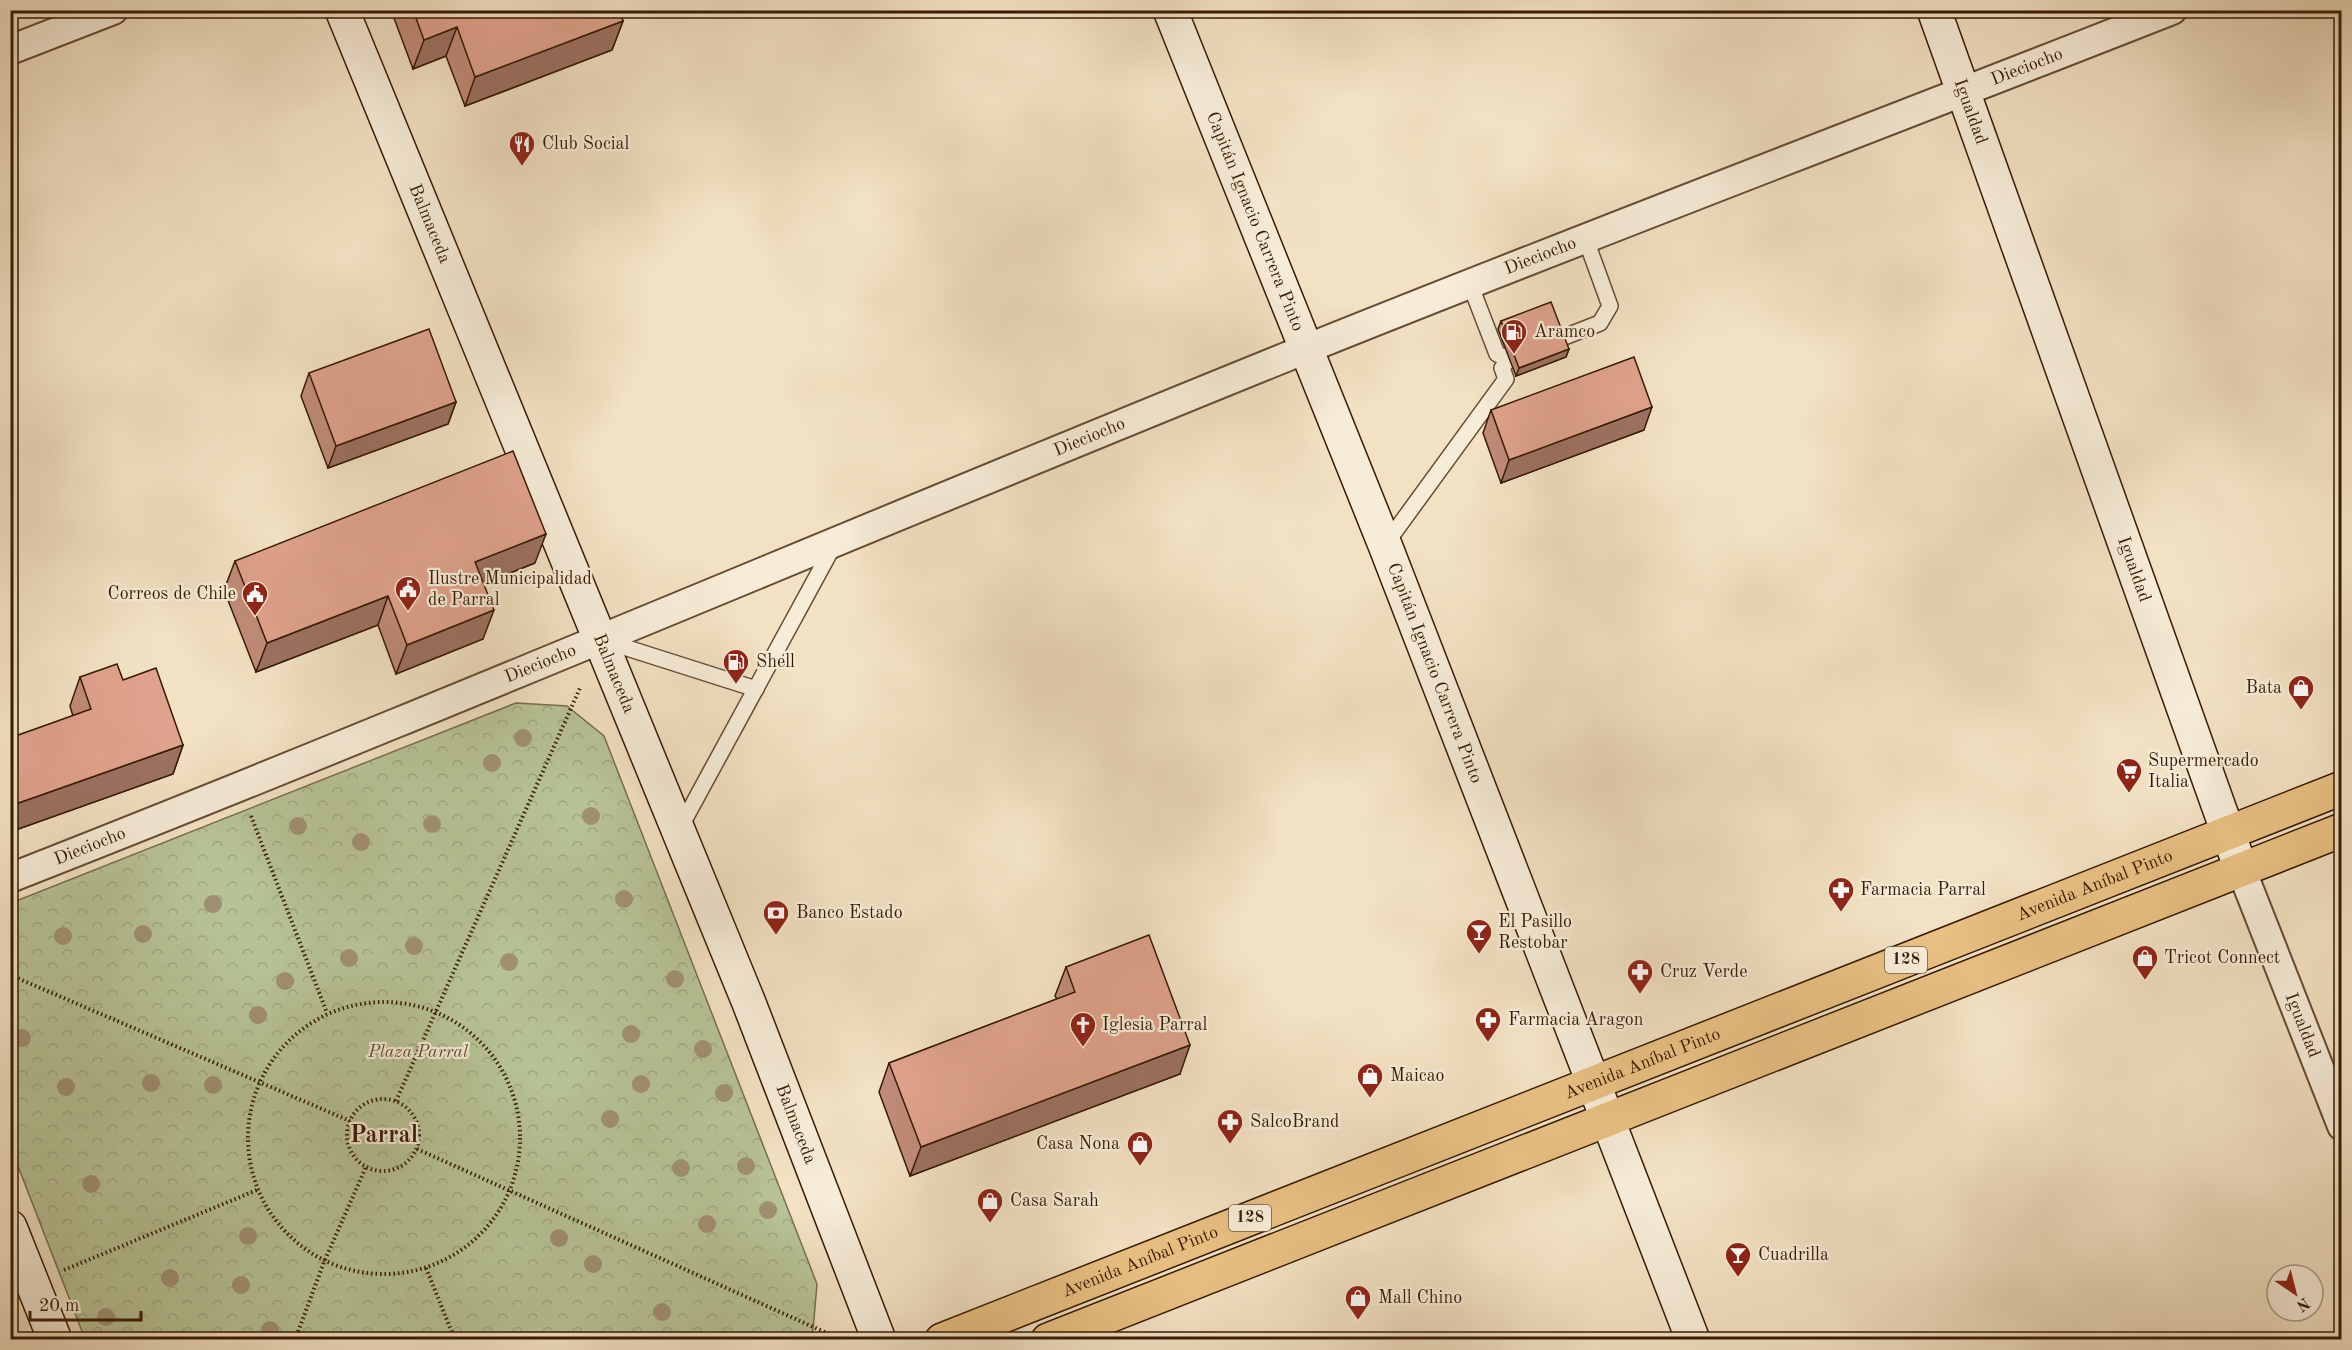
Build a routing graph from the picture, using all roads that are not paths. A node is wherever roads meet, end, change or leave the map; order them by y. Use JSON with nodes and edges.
{"nodes":[{"id":1,"x":113,"y":10,"type":"edge"},
{"id":2,"x":342,"y":10,"type":"edge"},
{"id":3,"x":1170,"y":10,"type":"edge"},
{"id":4,"x":1934,"y":10,"type":"edge"},
{"id":5,"x":2172,"y":10,"type":"edge"},
{"id":6,"x":10,"y":50,"type":"edge"},
{"id":7,"x":1963,"y":93,"type":"junction"},
{"id":8,"x":1586,"y":240,"type":"junction"},
{"id":9,"x":1470,"y":284,"type":"junction"},
{"id":10,"x":1559,"y":339,"type":"edge"},
{"id":11,"x":1306,"y":349,"type":"junction"},
{"id":12,"x":835,"y":543,"type":"junction"},
{"id":13,"x":1385,"y":544,"type":"junction"},
{"id":14,"x":602,"y":640,"type":"junction"},
{"id":15,"x":756,"y":689,"type":"junction"},
{"id":16,"x":2342,"y":788,"type":"edge"},
{"id":17,"x":679,"y":829,"type":"junction"},
{"id":18,"x":2342,"y":830,"type":"edge"},
{"id":19,"x":2228,"y":832,"type":"junction"},
{"id":20,"x":2241,"y":869,"type":"junction"},
{"id":21,"x":10,"y":878,"type":"edge"},
{"id":22,"x":2101,"y":882,"type":"junction"},
{"id":23,"x":2114,"y":920,"type":"junction"},
{"id":24,"x":1933,"y":949,"type":"junction"},
{"id":25,"x":1947,"y":985,"type":"junction"},
{"id":26,"x":1774,"y":1012,"type":"junction"},
{"id":27,"x":1786,"y":1049,"type":"junction"},
{"id":28,"x":1594,"y":1083,"type":"junction"},
{"id":29,"x":1609,"y":1119,"type":"junction"},
{"id":30,"x":2342,"y":1126,"type":"edge"},
{"id":31,"x":1408,"y":1156,"type":"junction"},
{"id":32,"x":1422,"y":1193,"type":"junction"},
{"id":33,"x":10,"y":1227,"type":"edge"},
{"id":34,"x":1224,"y":1229,"type":"junction"},
{"id":35,"x":1238,"y":1264,"type":"junction"},
{"id":36,"x":1051,"y":1296,"type":"junction"},
{"id":37,"x":1057,"y":1336,"type":"edge"},
{"id":38,"x":55,"y":1340,"type":"edge"},
{"id":39,"x":879,"y":1340,"type":"edge"},
{"id":40,"x":942,"y":1340,"type":"edge"},
{"id":41,"x":1693,"y":1340,"type":"edge"}],
"edges":[{"from":1,"to":6,"type":"street"},
{"from":2,"to":14,"type":"main road","name":"Balmaceda"},
{"from":3,"to":11,"type":"main road","name":"Capitán Ignacio Carrera Pinto"},
{"from":4,"to":7,"type":"main road","name":"Igualdad"},
{"from":5,"to":7,"type":"street","name":"Dieciocho"},
{"from":7,"to":8,"type":"street","name":"Dieciocho"},
{"from":7,"to":19,"type":"main road","name":"Igualdad"},
{"from":8,"to":9,"type":"street","name":"Dieciocho"},
{"from":8,"to":10,"type":"lane"},
{"from":9,"to":11,"type":"street","name":"Dieciocho"},
{"from":9,"to":13,"type":"lane"},
{"from":11,"to":12,"type":"street","name":"Dieciocho"},
{"from":11,"to":13,"type":"main road","name":"Capitán Ignacio Carrera Pinto"},
{"from":12,"to":14,"type":"street","name":"Dieciocho"},
{"from":12,"to":15,"type":"lane"},
{"from":13,"to":28,"type":"main road","name":"Capitán Ignacio Carrera Pinto"},
{"from":14,"to":15,"type":"lane"},
{"from":14,"to":17,"type":"main road","name":"Balmaceda"},
{"from":14,"to":21,"type":"street","name":"Dieciocho"},
{"from":15,"to":17,"type":"lane"},
{"from":16,"to":19,"type":"main road","name":"Avenida Aníbal Pinto","number":"128"},
{"from":17,"to":39,"type":"main road","name":"Balmaceda"},
{"from":18,"to":20,"type":"main road","number":"128"},
{"from":19,"to":20,"type":"main road","name":"Igualdad"},
{"from":19,"to":22,"type":"main road","name":"Avenida Aníbal Pinto","number":"128"},
{"from":20,"to":23,"type":"main road","number":"128"},
{"from":20,"to":30,"type":"street","name":"Igualdad"},
{"from":22,"to":23,"type":"main road"},
{"from":22,"to":24,"type":"main road","name":"Avenida Aníbal Pinto","number":"128"},
{"from":23,"to":25,"type":"main road","number":"128"},
{"from":24,"to":25,"type":"main road"},
{"from":24,"to":26,"type":"main road","name":"Avenida Aníbal Pinto","number":"128"},
{"from":25,"to":27,"type":"main road","number":"128"},
{"from":26,"to":27,"type":"main road"},
{"from":26,"to":28,"type":"main road","name":"Avenida Aníbal Pinto","number":"128"},
{"from":27,"to":29,"type":"main road","number":"128"},
{"from":28,"to":29,"type":"main road","name":"Capitán Ignacio Carrera Pinto"},
{"from":28,"to":31,"type":"main road","name":"Avenida Aníbal Pinto","number":"128"},
{"from":29,"to":32,"type":"main road","number":"128"},
{"from":29,"to":41,"type":"main road","name":"Capitán Ignacio Carrera Pinto"},
{"from":31,"to":32,"type":"main road"},
{"from":31,"to":34,"type":"main road","name":"Avenida Aníbal Pinto","number":"128"},
{"from":32,"to":35,"type":"main road","number":"128"},
{"from":33,"to":38,"type":"main road"},
{"from":34,"to":35,"type":"main road"},
{"from":34,"to":36,"type":"main road","name":"Avenida Aníbal Pinto","number":"128"},
{"from":35,"to":37,"type":"main road","number":"128"},
{"from":36,"to":37,"type":"main road"},
{"from":36,"to":40,"type":"main road","name":"Avenida Aníbal Pinto","number":"128"}]}
